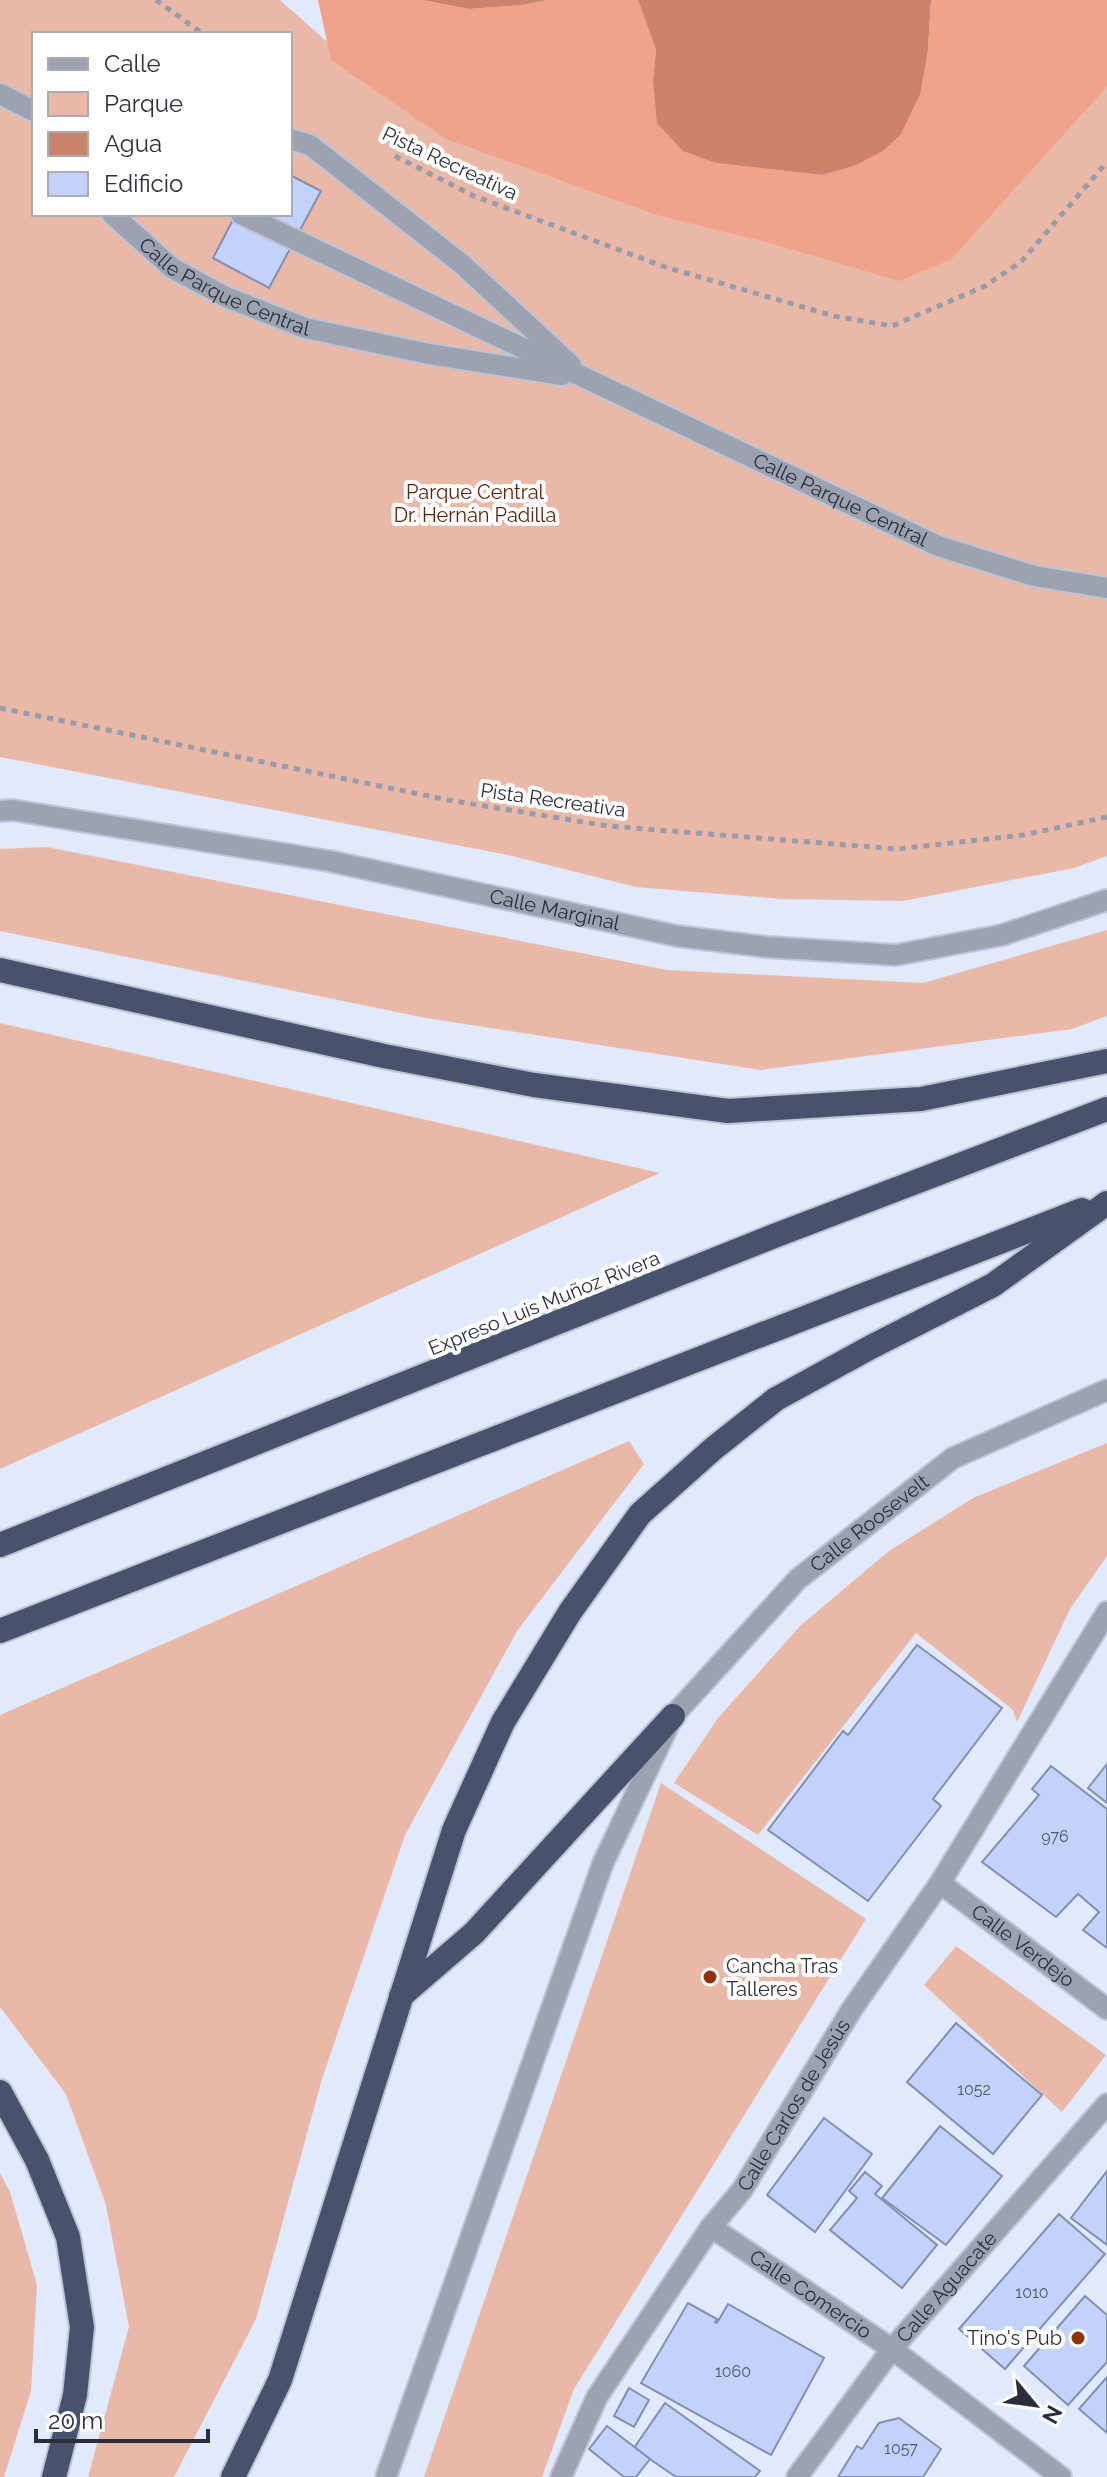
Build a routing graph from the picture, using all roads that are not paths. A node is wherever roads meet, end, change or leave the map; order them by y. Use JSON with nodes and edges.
{"nodes":[{"id":1,"x":16,"y":100,"type":"edge"},
{"id":2,"x":32,"y":121,"type":"edge"},
{"id":3,"x":292,"y":140,"type":"edge"},
{"id":4,"x":114,"y":216,"type":"edge"},
{"id":5,"x":245,"y":216,"type":"edge"},
{"id":6,"x":586,"y":379,"type":"junction"},
{"id":7,"x":1107,"y":588,"type":"edge"},
{"id":8,"x":0,"y":811,"type":"edge"},
{"id":9,"x":1107,"y":900,"type":"edge"},
{"id":10,"x":0,"y":970,"type":"edge"},
{"id":11,"x":1107,"y":1061,"type":"edge"},
{"id":12,"x":1107,"y":1109,"type":"edge"},
{"id":13,"x":1107,"y":1202,"type":"edge"},
{"id":14,"x":1107,"y":1390,"type":"edge"},
{"id":15,"x":0,"y":1545,"type":"edge"},
{"id":16,"x":1107,"y":1612,"type":"edge"},
{"id":17,"x":0,"y":1631,"type":"edge"},
{"id":18,"x":673,"y":1716,"type":"junction"},
{"id":19,"x":940,"y":1883,"type":"junction"},
{"id":20,"x":399,"y":1998,"type":"junction"},
{"id":21,"x":1107,"y":2009,"type":"edge"},
{"id":22,"x":0,"y":2092,"type":"edge"},
{"id":23,"x":1107,"y":2104,"type":"edge"},
{"id":24,"x":711,"y":2227,"type":"junction"},
{"id":25,"x":892,"y":2349,"type":"junction"},
{"id":26,"x":54,"y":2477,"type":"edge"},
{"id":27,"x":233,"y":2477,"type":"edge"},
{"id":28,"x":386,"y":2477,"type":"edge"},
{"id":29,"x":561,"y":2477,"type":"edge"},
{"id":30,"x":797,"y":2477,"type":"edge"},
{"id":31,"x":1061,"y":2477,"type":"edge"}],
"edges":[{"from":1,"to":2,"type":"street"},
{"from":3,"to":6,"type":"street","name":"Calle Parque Central"},
{"from":4,"to":6,"type":"street","name":"Calle Parque Central"},
{"from":5,"to":6,"type":"street","name":"Calle Parque Central"},
{"from":6,"to":7,"type":"street","name":"Calle Parque Central"},
{"from":8,"to":9,"type":"street","name":"Calle Marginal"},
{"from":10,"to":11,"type":"highway"},
{"from":12,"to":15,"type":"highway","name":"Expreso Luis Muñoz Rivera"},
{"from":13,"to":17,"type":"highway"},
{"from":13,"to":20,"type":"highway"},
{"from":14,"to":18,"type":"street","name":"Calle Roosevelt"},
{"from":16,"to":19,"type":"street","name":"Calle Carlos de Jesús"},
{"from":18,"to":20,"type":"highway"},
{"from":18,"to":28,"type":"street","name":"Calle Roosevelt"},
{"from":19,"to":21,"type":"street","name":"Calle Verdejo"},
{"from":19,"to":24,"type":"street","name":"Calle Carlos de Jesús"},
{"from":20,"to":27,"type":"highway"},
{"from":22,"to":26,"type":"highway"},
{"from":23,"to":25,"type":"street","name":"Calle Aguacate"},
{"from":24,"to":25,"type":"street","name":"Calle Comercio"},
{"from":24,"to":29,"type":"street","name":"Calle Carlos de Jesús"},
{"from":25,"to":30,"type":"street","name":"Calle Aguacate"},
{"from":25,"to":31,"type":"street","name":"Calle Comercio"}]}
